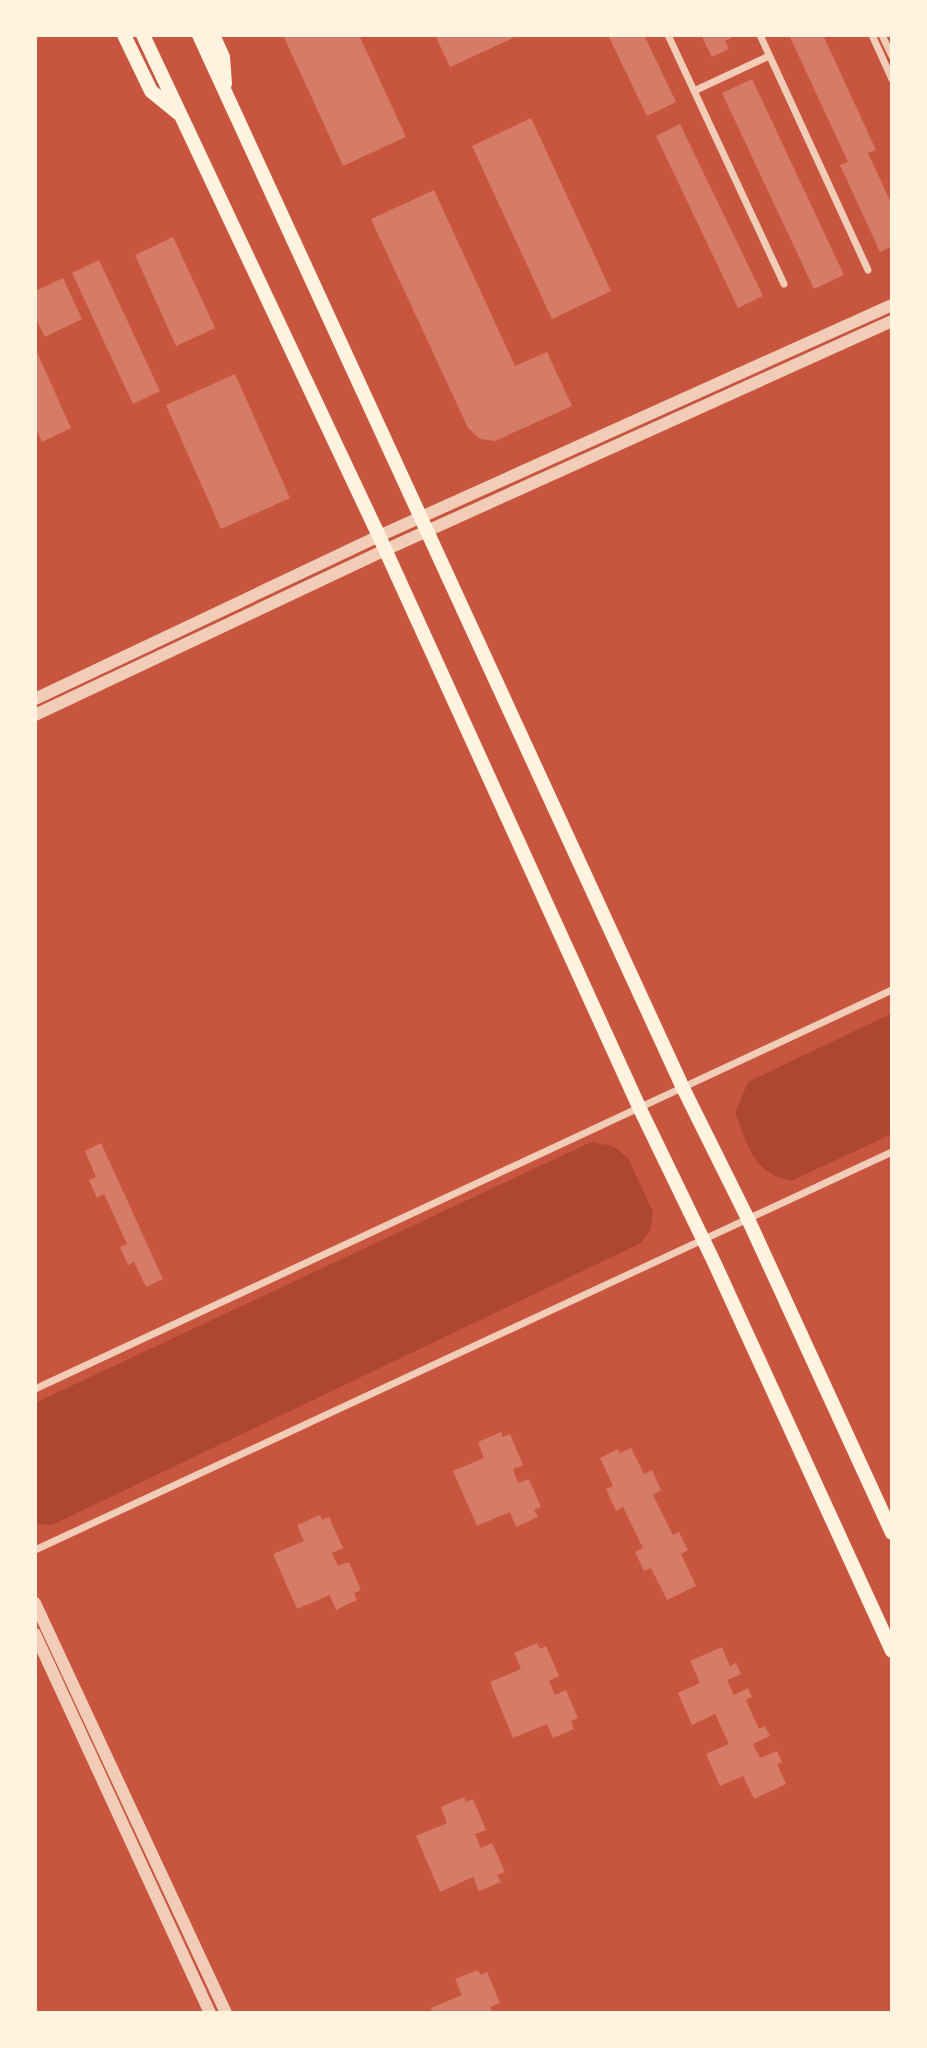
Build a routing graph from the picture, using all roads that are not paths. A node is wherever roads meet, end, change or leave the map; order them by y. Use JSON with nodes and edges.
{"nodes":[{"id":1,"x":124,"y":35,"type":"edge"},
{"id":2,"x":143,"y":35,"type":"edge"},
{"id":3,"x":199,"y":35,"type":"edge"},
{"id":4,"x":213,"y":35,"type":"edge"},
{"id":5,"x":668,"y":35,"type":"edge"},
{"id":6,"x":760,"y":35,"type":"edge"},
{"id":7,"x":872,"y":35,"type":"edge"},
{"id":8,"x":882,"y":35,"type":"edge"},
{"id":9,"x":769,"y":56,"type":"junction"},
{"id":10,"x":892,"y":56,"type":"edge"},
{"id":11,"x":892,"y":79,"type":"edge"},
{"id":12,"x":694,"y":91,"type":"junction"},
{"id":13,"x":226,"y":93,"type":"junction"},
{"id":14,"x":181,"y":116,"type":"junction"},
{"id":15,"x":868,"y":270,"type":"dead end"},
{"id":16,"x":784,"y":284,"type":"dead end"},
{"id":17,"x":892,"y":305,"type":"edge"},
{"id":18,"x":892,"y":321,"type":"edge"},
{"id":19,"x":424,"y":524,"type":"junction"},
{"id":20,"x":382,"y":543,"type":"junction"},
{"id":21,"x":35,"y":699,"type":"edge"},
{"id":22,"x":35,"y":715,"type":"edge"},
{"id":23,"x":892,"y":990,"type":"edge"},
{"id":24,"x":683,"y":1088,"type":"junction"},
{"id":25,"x":640,"y":1109,"type":"junction"},
{"id":26,"x":892,"y":1152,"type":"edge"},
{"id":27,"x":748,"y":1219,"type":"junction"},
{"id":28,"x":704,"y":1240,"type":"junction"},
{"id":29,"x":35,"y":1389,"type":"edge"},
{"id":30,"x":892,"y":1533,"type":"edge"},
{"id":31,"x":35,"y":1550,"type":"edge"},
{"id":32,"x":35,"y":1603,"type":"edge"},
{"id":33,"x":35,"y":1634,"type":"edge"},
{"id":34,"x":892,"y":1651,"type":"edge"},
{"id":35,"x":209,"y":2013,"type":"edge"},
{"id":36,"x":226,"y":2013,"type":"edge"}],
"edges":[{"from":1,"to":14,"type":"main road"},
{"from":2,"to":14,"type":"main road"},
{"from":3,"to":13,"type":"main road"},
{"from":4,"to":13,"type":"main road"},
{"from":5,"to":12,"type":"street"},
{"from":6,"to":9,"type":"street"},
{"from":7,"to":11,"type":"street"},
{"from":8,"to":10,"type":"street"},
{"from":9,"to":12,"type":"street"},
{"from":9,"to":15,"type":"street"},
{"from":12,"to":16,"type":"street"},
{"from":13,"to":19,"type":"main road"},
{"from":14,"to":20,"type":"main road"},
{"from":17,"to":19,"type":"street"},
{"from":18,"to":19,"type":"street"},
{"from":19,"to":20,"type":"street"},
{"from":19,"to":24,"type":"main road"},
{"from":20,"to":21,"type":"street"},
{"from":20,"to":22,"type":"street"},
{"from":20,"to":25,"type":"main road"},
{"from":23,"to":24,"type":"street"},
{"from":24,"to":25,"type":"street"},
{"from":24,"to":27,"type":"main road"},
{"from":25,"to":28,"type":"main road"},
{"from":25,"to":29,"type":"street"},
{"from":26,"to":27,"type":"street"},
{"from":27,"to":28,"type":"street"},
{"from":27,"to":30,"type":"main road"},
{"from":28,"to":31,"type":"street"},
{"from":28,"to":34,"type":"main road"},
{"from":32,"to":36,"type":"street"},
{"from":33,"to":35,"type":"street"}]}
